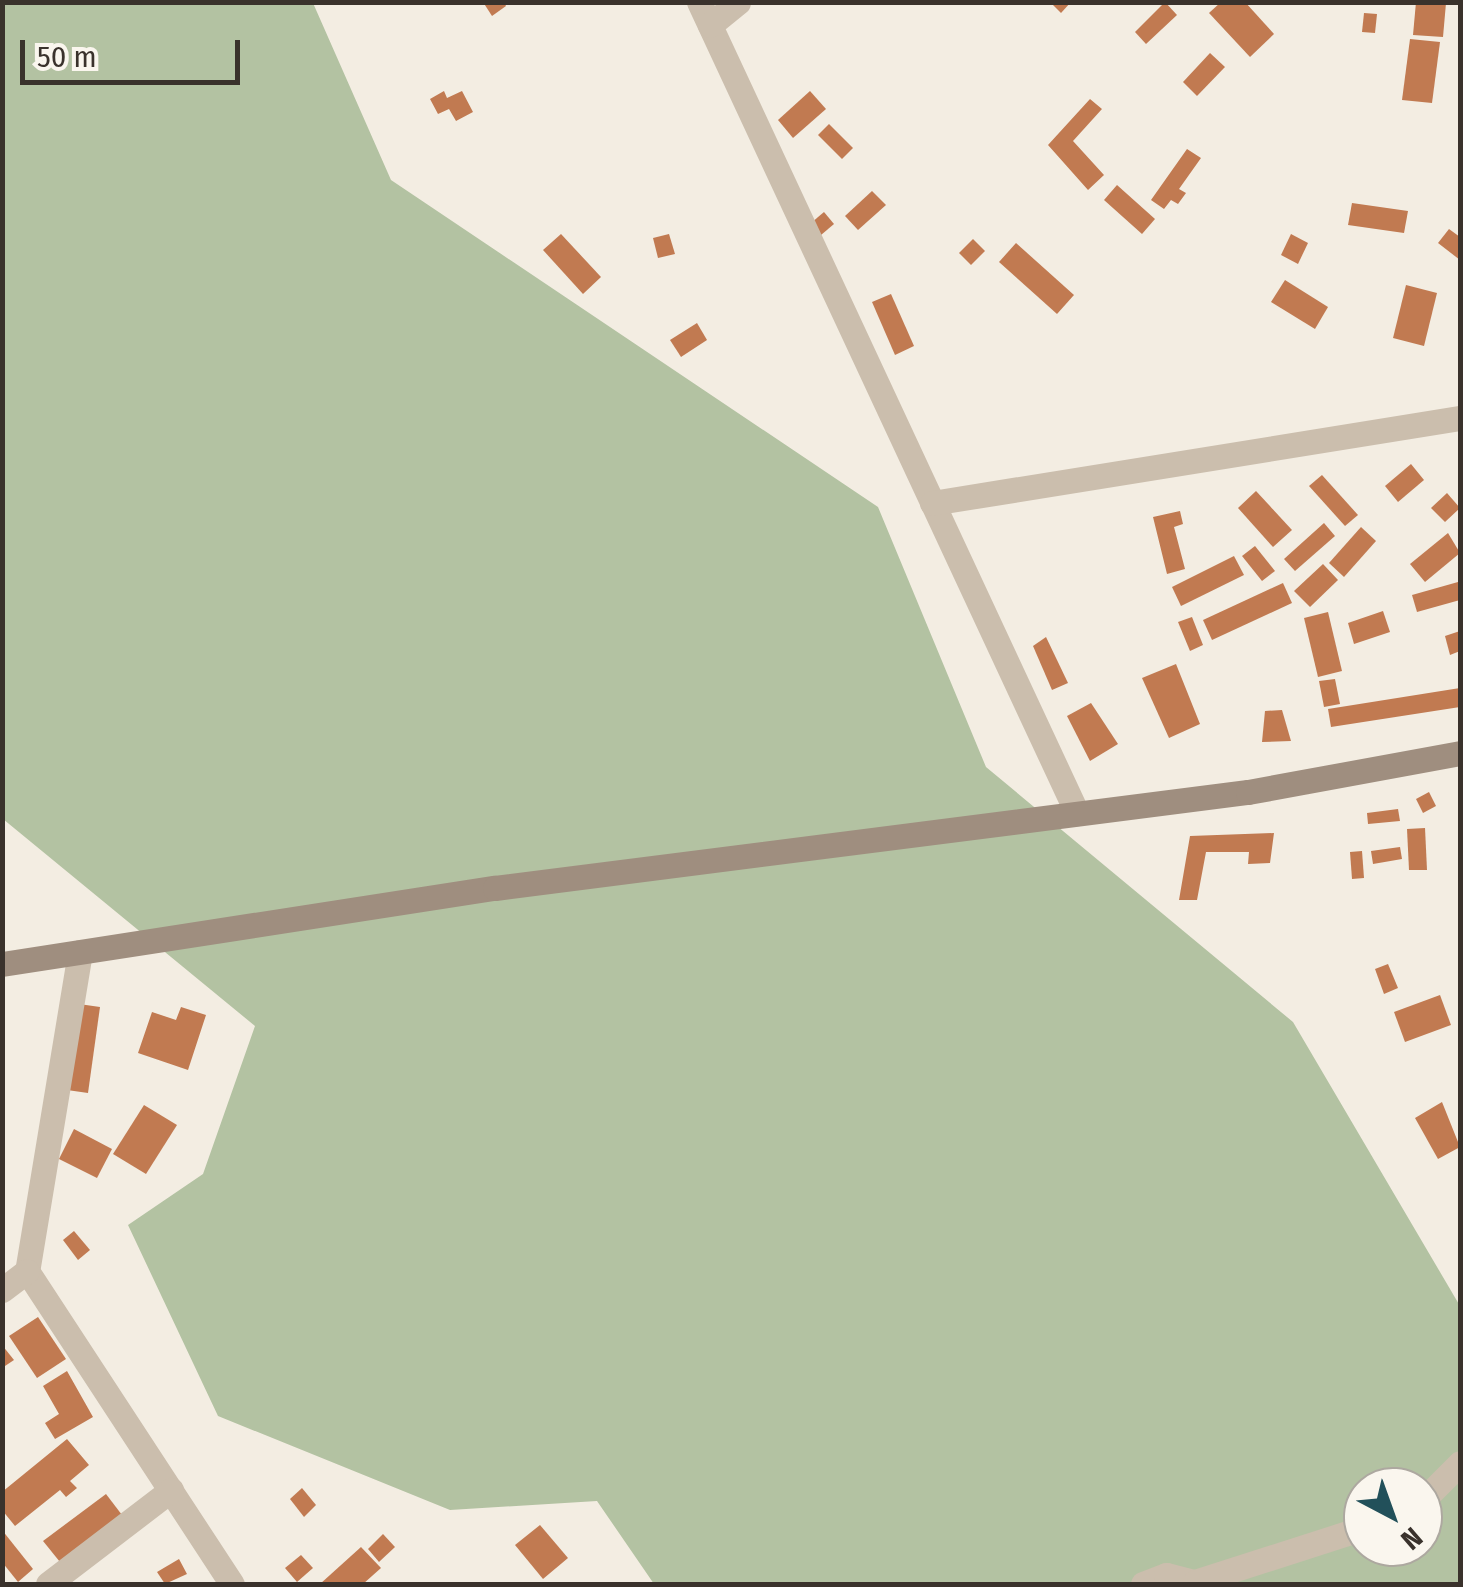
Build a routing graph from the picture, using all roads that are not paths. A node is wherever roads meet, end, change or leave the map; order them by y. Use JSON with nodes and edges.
{"nodes":[{"id":1,"x":738,"y":2,"type":"edge"},
{"id":2,"x":705,"y":14,"type":"edge"},
{"id":3,"x":1460,"y":418,"type":"edge"},
{"id":4,"x":932,"y":503,"type":"junction"},
{"id":5,"x":1460,"y":754,"type":"edge"},
{"id":6,"x":1077,"y":812,"type":"junction"},
{"id":7,"x":80,"y":952,"type":"junction"},
{"id":8,"x":2,"y":964,"type":"edge"},
{"id":9,"x":27,"y":1272,"type":"junction"},
{"id":10,"x":2,"y":1290,"type":"edge"},
{"id":11,"x":171,"y":1490,"type":"junction"},
{"id":12,"x":1343,"y":1534,"type":"edge"},
{"id":13,"x":48,"y":1584,"type":"edge"},
{"id":14,"x":232,"y":1584,"type":"edge"},
{"id":15,"x":1143,"y":1584,"type":"edge"}],
"edges":[{"from":1,"to":2,"type":"street"},
{"from":2,"to":4,"type":"street"},
{"from":3,"to":4,"type":"street"},
{"from":4,"to":6,"type":"street"},
{"from":5,"to":6,"type":"main road"},
{"from":6,"to":7,"type":"main road"},
{"from":7,"to":8,"type":"main road"},
{"from":7,"to":9,"type":"street"},
{"from":9,"to":10,"type":"street"},
{"from":9,"to":11,"type":"street"},
{"from":11,"to":13,"type":"street"},
{"from":11,"to":14,"type":"street"},
{"from":12,"to":15,"type":"street"}]}
